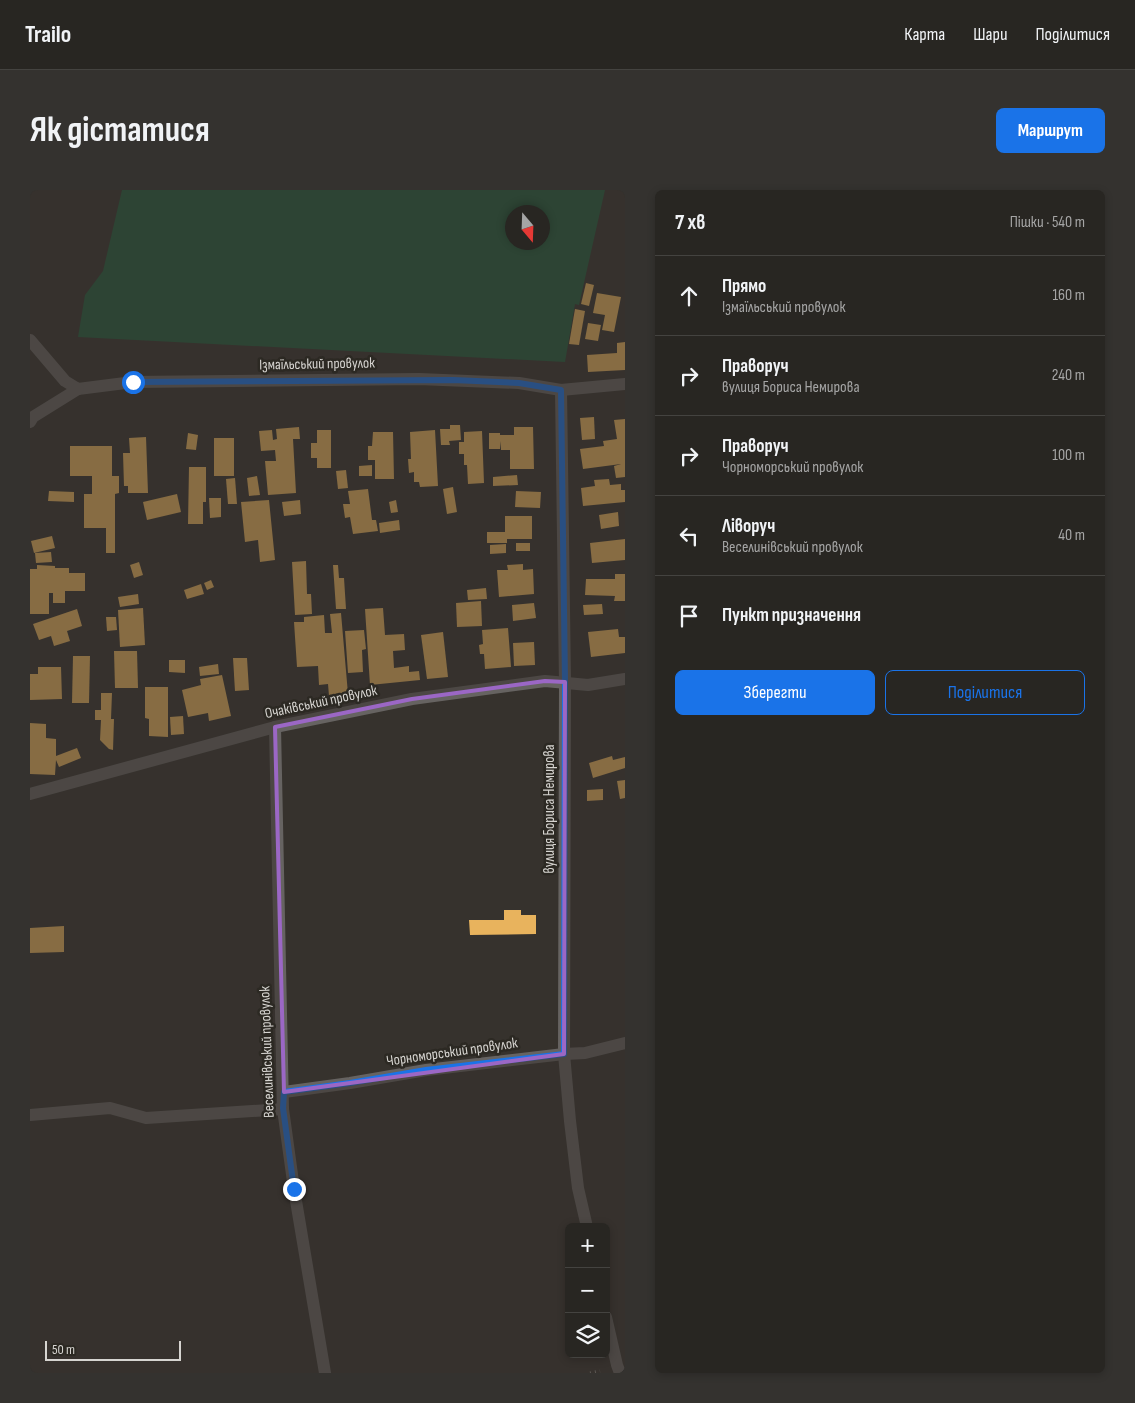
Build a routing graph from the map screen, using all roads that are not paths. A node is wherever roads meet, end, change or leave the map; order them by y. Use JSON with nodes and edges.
{"nodes":[{"id":1,"x":30,"y":340,"type":"edge"},
{"id":2,"x":625,"y":384,"type":"edge"},
{"id":3,"x":78,"y":390,"type":"junction"},
{"id":4,"x":561,"y":390,"type":"junction"},
{"id":5,"x":30,"y":422,"type":"edge"},
{"id":6,"x":625,"y":679,"type":"edge"},
{"id":7,"x":565,"y":682,"type":"junction"},
{"id":8,"x":275,"y":727,"type":"junction"},
{"id":9,"x":30,"y":794,"type":"edge"},
{"id":10,"x":625,"y":1044,"type":"edge"},
{"id":11,"x":564,"y":1054,"type":"junction"},
{"id":12,"x":284,"y":1092,"type":"junction"},
{"id":13,"x":283,"y":1108,"type":"junction"},
{"id":14,"x":30,"y":1115,"type":"edge"},
{"id":15,"x":586,"y":1223,"type":"edge"},
{"id":16,"x":610,"y":1334,"type":"edge"},
{"id":17,"x":325,"y":1373,"type":"edge"},
{"id":18,"x":620,"y":1373,"type":"edge"}],
"edges":[{"from":1,"to":3,"type":"street"},
{"from":2,"to":4,"type":"street","name":"Ізмаїльський провулок"},
{"from":3,"to":4,"type":"street","name":"Ізмаїльський провулок"},
{"from":3,"to":5,"type":"street"},
{"from":4,"to":7,"type":"street","name":"вулиця Бориса Немирова"},
{"from":6,"to":7,"type":"street","name":"Очаківський провулок"},
{"from":7,"to":8,"type":"street","name":"Очаківський провулок"},
{"from":7,"to":11,"type":"street","name":"вулиця Бориса Немирова"},
{"from":8,"to":9,"type":"street","name":"Очаківський провулок"},
{"from":8,"to":12,"type":"street","name":"Веселинівський провулок"},
{"from":10,"to":11,"type":"street","name":"Чорноморський провулок"},
{"from":11,"to":12,"type":"street","name":"Чорноморський провулок"},
{"from":11,"to":15,"type":"street","name":"вулиця Бориса Немирова"},
{"from":12,"to":13,"type":"street","name":"Веселинівський провулок"},
{"from":13,"to":14,"type":"street"},
{"from":13,"to":17,"type":"street","name":"Веселинівський провулок"},
{"from":16,"to":18,"type":"street"}]}
